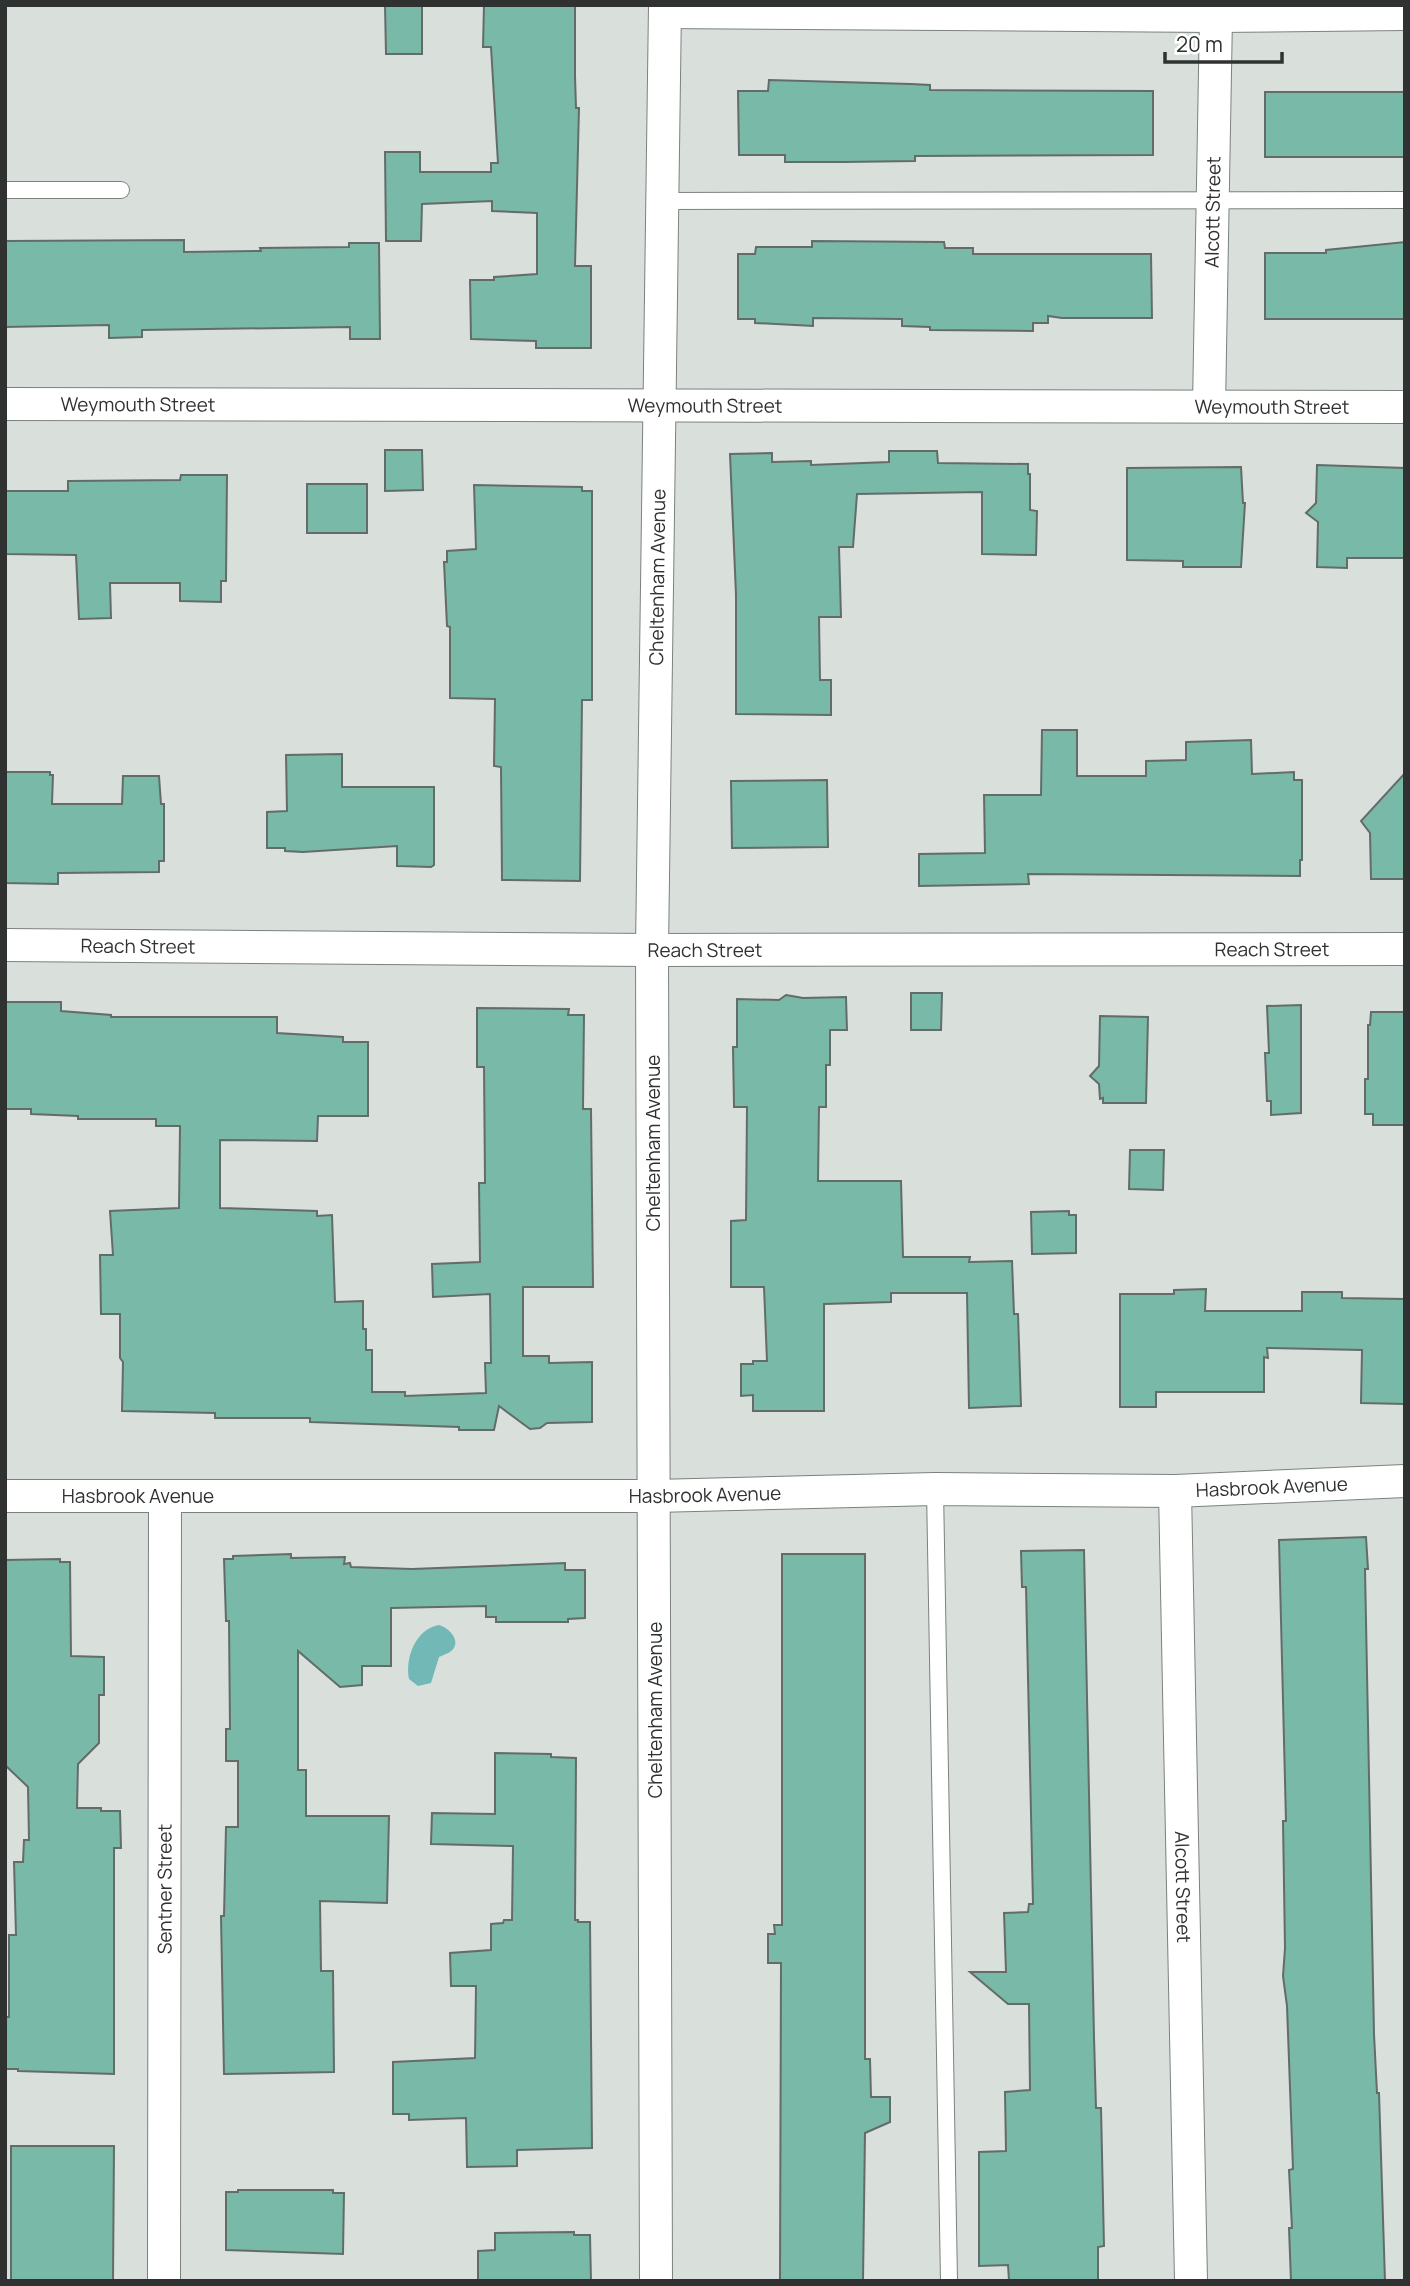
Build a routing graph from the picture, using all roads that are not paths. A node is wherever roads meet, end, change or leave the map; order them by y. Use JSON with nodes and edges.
{"nodes":[{"id":1,"x":665,"y":9,"type":"edge"},
{"id":2,"x":1405,"y":14,"type":"edge"},
{"id":3,"x":1216,"y":16,"type":"junction"},
{"id":4,"x":5,"y":190,"type":"edge"},
{"id":5,"x":121,"y":190,"type":"dead end"},
{"id":6,"x":1212,"y":200,"type":"junction"},
{"id":7,"x":1405,"y":200,"type":"edge"},
{"id":8,"x":662,"y":201,"type":"junction"},
{"id":9,"x":5,"y":404,"type":"edge"},
{"id":10,"x":659,"y":405,"type":"junction"},
{"id":11,"x":1209,"y":406,"type":"junction"},
{"id":12,"x":1405,"y":407,"type":"edge"},
{"id":13,"x":5,"y":945,"type":"edge"},
{"id":14,"x":1405,"y":949,"type":"edge"},
{"id":15,"x":652,"y":950,"type":"junction"},
{"id":16,"x":1405,"y":1481,"type":"edge"},
{"id":17,"x":934,"y":1489,"type":"junction"},
{"id":18,"x":1175,"y":1491,"type":"junction"},
{"id":19,"x":5,"y":1496,"type":"edge"},
{"id":20,"x":655,"y":1496,"type":"junction"},
{"id":21,"x":165,"y":1497,"type":"junction"},
{"id":22,"x":164,"y":2281,"type":"edge"},
{"id":23,"x":656,"y":2281,"type":"edge"},
{"id":24,"x":949,"y":2281,"type":"edge"},
{"id":25,"x":1191,"y":2281,"type":"edge"}],
"edges":[{"from":1,"to":3,"type":"street"},
{"from":1,"to":8,"type":"street","name":"Cheltenham Avenue"},
{"from":2,"to":3,"type":"street"},
{"from":3,"to":6,"type":"street","name":"Alcott Street"},
{"from":4,"to":5,"type":"lane"},
{"from":6,"to":7,"type":"lane"},
{"from":6,"to":8,"type":"lane"},
{"from":6,"to":11,"type":"street","name":"Alcott Street"},
{"from":8,"to":10,"type":"street","name":"Cheltenham Avenue"},
{"from":9,"to":10,"type":"street","name":"Weymouth Street"},
{"from":10,"to":11,"type":"street","name":"Weymouth Street"},
{"from":10,"to":15,"type":"street","name":"Cheltenham Avenue"},
{"from":11,"to":12,"type":"street","name":"Weymouth Street"},
{"from":13,"to":15,"type":"street","name":"Reach Street"},
{"from":14,"to":15,"type":"street","name":"Reach Street"},
{"from":15,"to":20,"type":"street","name":"Cheltenham Avenue"},
{"from":16,"to":18,"type":"street","name":"Hasbrook Avenue"},
{"from":17,"to":18,"type":"street","name":"Hasbrook Avenue"},
{"from":17,"to":20,"type":"street","name":"Hasbrook Avenue"},
{"from":17,"to":24,"type":"lane"},
{"from":18,"to":25,"type":"street","name":"Alcott Street"},
{"from":19,"to":21,"type":"street","name":"Hasbrook Avenue"},
{"from":20,"to":21,"type":"street","name":"Hasbrook Avenue"},
{"from":20,"to":23,"type":"street","name":"Cheltenham Avenue"},
{"from":21,"to":22,"type":"street","name":"Sentner Street"}]}
